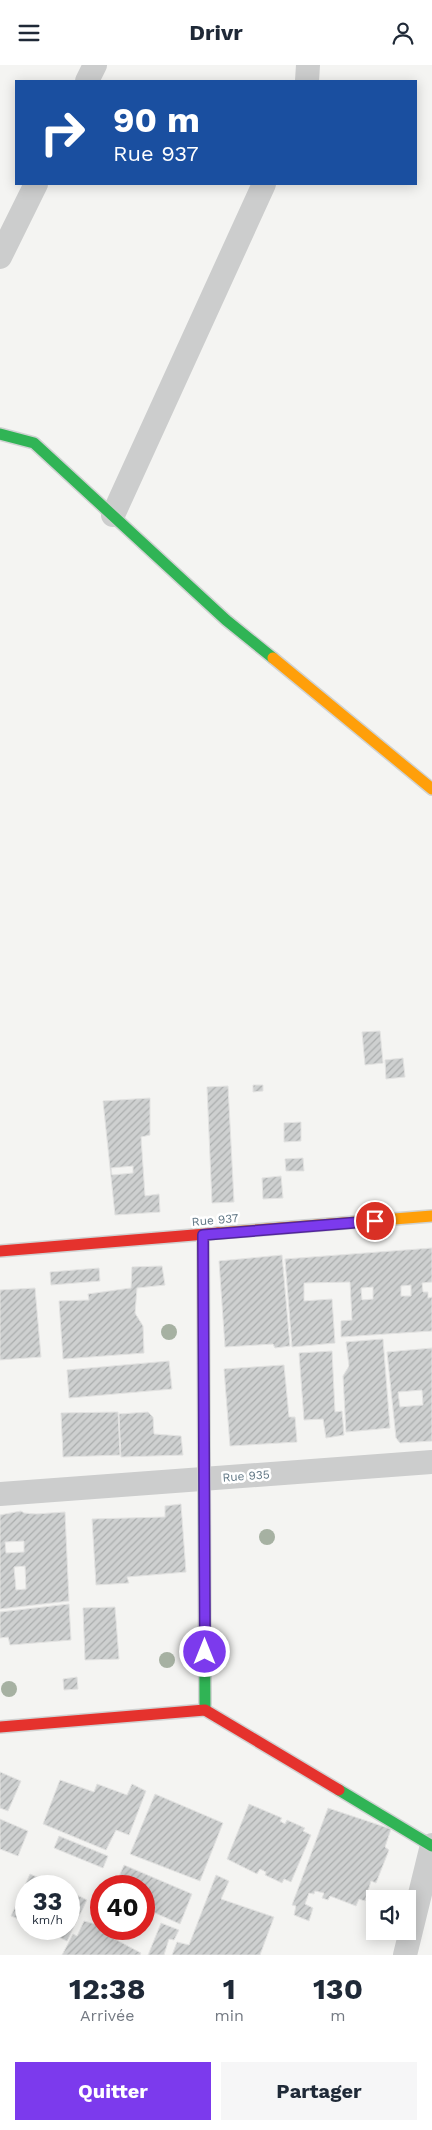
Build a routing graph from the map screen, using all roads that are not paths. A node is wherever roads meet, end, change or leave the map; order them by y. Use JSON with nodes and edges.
{"nodes":[{"id":1,"x":95,"y":65,"type":"edge"},
{"id":2,"x":308,"y":65,"type":"edge"},
{"id":3,"x":88,"y":80,"type":"edge"},
{"id":4,"x":307,"y":80,"type":"edge"},
{"id":5,"x":36,"y":185,"type":"edge"},
{"id":6,"x":264,"y":185,"type":"edge"},
{"id":7,"x":0,"y":257,"type":"edge"},
{"id":8,"x":0,"y":434,"type":"edge"},
{"id":9,"x":112,"y":515,"type":"junction"},
{"id":10,"x":432,"y":789,"type":"edge"},
{"id":11,"x":432,"y":1216,"type":"edge"},
{"id":12,"x":203,"y":1235,"type":"junction"},
{"id":13,"x":0,"y":1251,"type":"edge"},
{"id":14,"x":432,"y":1462,"type":"edge"},
{"id":15,"x":204,"y":1479,"type":"junction"},
{"id":16,"x":0,"y":1494,"type":"edge"},
{"id":17,"x":205,"y":1710,"type":"junction"},
{"id":18,"x":0,"y":1727,"type":"edge"},
{"id":19,"x":432,"y":1845,"type":"edge"},
{"id":20,"x":405,"y":1955,"type":"edge"}],
"edges":[{"from":1,"to":3,"type":"street"},
{"from":2,"to":4,"type":"street"},
{"from":5,"to":7,"type":"street"},
{"from":6,"to":9,"type":"street"},
{"from":8,"to":9,"type":"street"},
{"from":9,"to":10,"type":"street"},
{"from":11,"to":12,"type":"street","name":"Rue 937"},
{"from":12,"to":13,"type":"street","name":"Rue 937"},
{"from":12,"to":15,"type":"street"},
{"from":14,"to":15,"type":"street","name":"Rue 935"},
{"from":15,"to":16,"type":"street","name":"Rue 935"},
{"from":15,"to":17,"type":"street"},
{"from":17,"to":18,"type":"street"},
{"from":17,"to":19,"type":"street"},
{"from":19,"to":20,"type":"street"}]}
